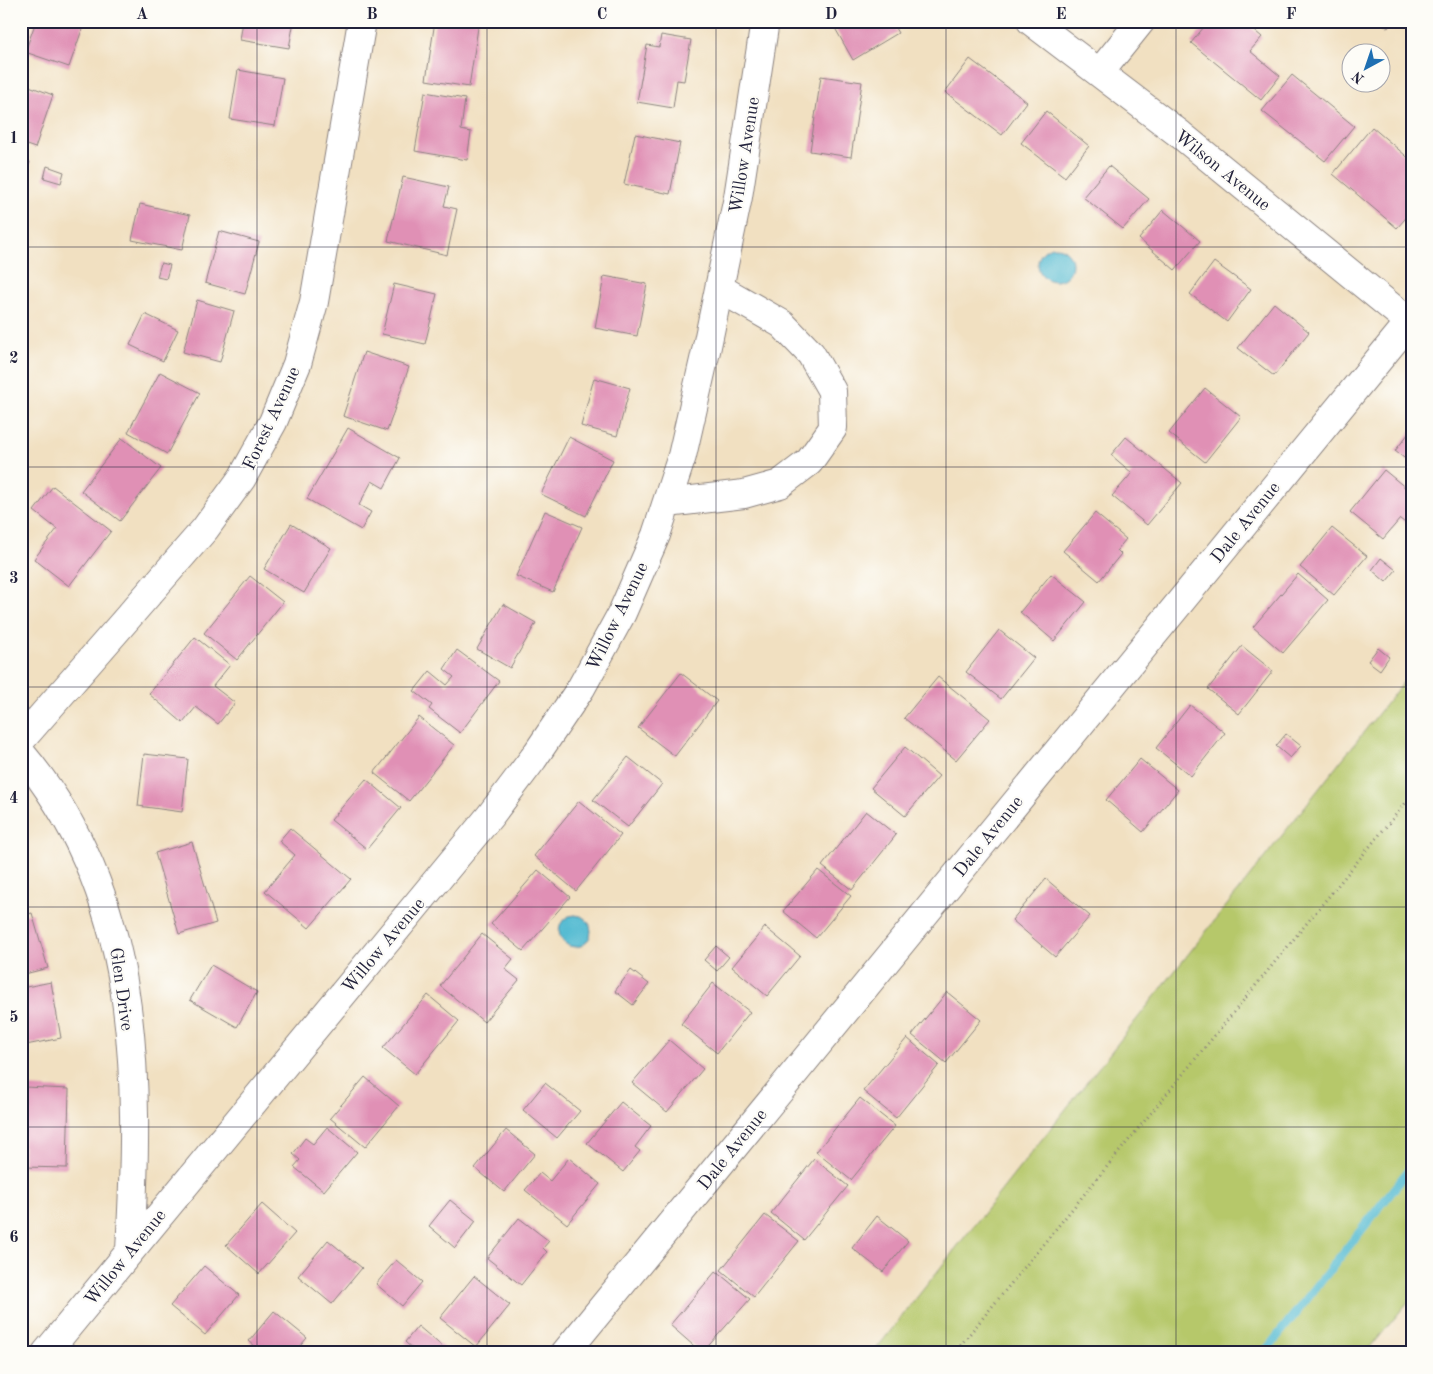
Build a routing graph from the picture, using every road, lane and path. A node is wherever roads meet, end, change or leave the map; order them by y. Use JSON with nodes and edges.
{"nodes":[{"id":1,"x":362,"y":21,"type":"edge"},
{"id":2,"x":765,"y":21,"type":"edge"},
{"id":3,"x":1032,"y":21,"type":"edge"},
{"id":4,"x":1141,"y":21,"type":"edge"},
{"id":5,"x":1100,"y":72,"type":"junction"},
{"id":6,"x":719,"y":288,"type":"junction"},
{"id":7,"x":1411,"y":322,"type":"edge"},
{"id":8,"x":666,"y":503,"type":"junction"},
{"id":9,"x":21,"y":740,"type":"edge"},
{"id":10,"x":21,"y":753,"type":"edge"},
{"id":11,"x":1412,"y":796,"type":"edge"},
{"id":12,"x":130,"y":1250,"type":"junction"},
{"id":13,"x":46,"y":1353,"type":"edge"},
{"id":14,"x":565,"y":1353,"type":"edge"},
{"id":15,"x":954,"y":1353,"type":"edge"}],
"edges":[{"from":1,"to":9,"type":"street","name":"Forest Avenue"},
{"from":2,"to":6,"type":"street","name":"Willow Avenue"},
{"from":3,"to":5,"type":"street","name":"Wilson Avenue"},
{"from":4,"to":5,"type":"street"},
{"from":5,"to":7,"type":"street","name":"Wilson Avenue"},
{"from":6,"to":8,"type":"street","name":"Willow Avenue"},
{"from":6,"to":8,"type":"street"},
{"from":7,"to":14,"type":"street","name":"Dale Avenue"},
{"from":8,"to":12,"type":"street","name":"Willow Avenue"},
{"from":10,"to":12,"type":"street","name":"Glen Drive"},
{"from":11,"to":15,"type":"path"},
{"from":12,"to":13,"type":"street","name":"Willow Avenue"}]}
